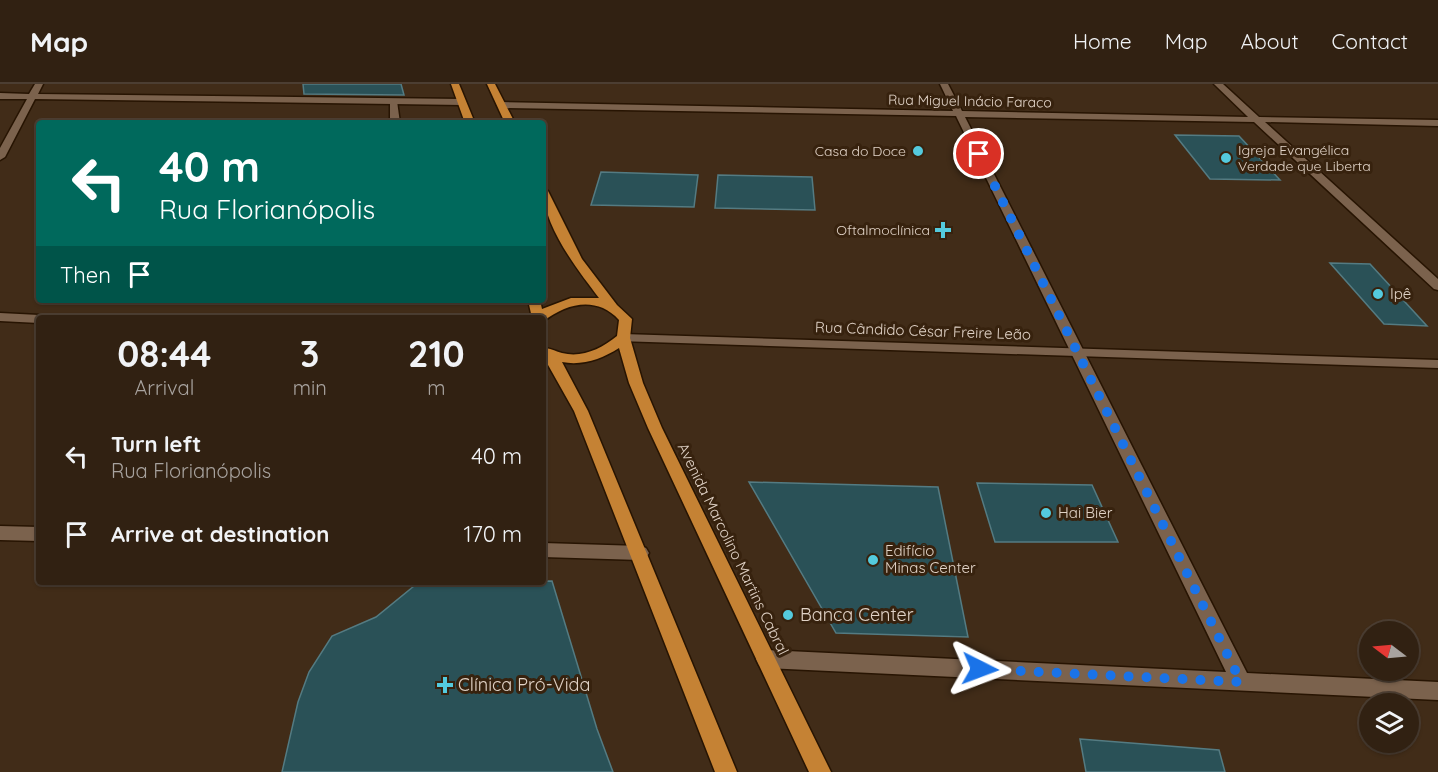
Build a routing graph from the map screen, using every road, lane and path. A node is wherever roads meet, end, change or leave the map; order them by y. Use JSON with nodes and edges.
{"nodes":[{"id":1,"x":39,"y":84,"type":"edge"},
{"id":2,"x":455,"y":84,"type":"edge"},
{"id":3,"x":491,"y":84,"type":"edge"},
{"id":4,"x":944,"y":84,"type":"edge"},
{"id":5,"x":1218,"y":84,"type":"edge"},
{"id":6,"x":0,"y":96,"type":"edge"},
{"id":7,"x":32,"y":97,"type":"junction"},
{"id":8,"x":393,"y":101,"type":"junction"},
{"id":9,"x":462,"y":102,"type":"junction"},
{"id":10,"x":501,"y":105,"type":"junction"},
{"id":11,"x":959,"y":114,"type":"junction"},
{"id":12,"x":394,"y":120,"type":"edge"},
{"id":13,"x":469,"y":120,"type":"edge"},
{"id":14,"x":508,"y":120,"type":"edge"},
{"id":15,"x":1257,"y":120,"type":"junction"},
{"id":16,"x":1438,"y":123,"type":"edge"},
{"id":17,"x":0,"y":157,"type":"edge"},
{"id":18,"x":546,"y":197,"type":"edge"},
{"id":19,"x":1438,"y":286,"type":"edge"},
{"id":20,"x":611,"y":305,"type":"junction"},
{"id":21,"x":542,"y":315,"type":"edge"},
{"id":22,"x":0,"y":318,"type":"edge"},
{"id":23,"x":36,"y":319,"type":"edge"},
{"id":24,"x":623,"y":338,"type":"junction"},
{"id":25,"x":1077,"y":352,"type":"junction"},
{"id":26,"x":547,"y":353,"type":"edge"},
{"id":27,"x":1438,"y":364,"type":"edge"},
{"id":28,"x":0,"y":533,"type":"edge"},
{"id":29,"x":36,"y":534,"type":"edge"},
{"id":30,"x":546,"y":550,"type":"edge"},
{"id":31,"x":640,"y":553,"type":"junction"},
{"id":32,"x":766,"y":659,"type":"junction"},
{"id":33,"x":1241,"y":682,"type":"junction"},
{"id":34,"x":1438,"y":691,"type":"edge"},
{"id":35,"x":726,"y":772,"type":"edge"},
{"id":36,"x":820,"y":772,"type":"edge"}],
"edges":[{"from":1,"to":7,"type":"street"},
{"from":2,"to":9,"type":"main road"},
{"from":3,"to":10,"type":"main road"},
{"from":4,"to":11,"type":"street"},
{"from":5,"to":15,"type":"street"},
{"from":6,"to":7,"type":"street"},
{"from":7,"to":8,"type":"street"},
{"from":7,"to":17,"type":"street"},
{"from":8,"to":9,"type":"street"},
{"from":8,"to":12,"type":"street"},
{"from":9,"to":13,"type":"main road"},
{"from":10,"to":11,"type":"street","name":"Rua Miguel Inácio Faraco"},
{"from":10,"to":14,"type":"main road"},
{"from":11,"to":15,"type":"street","name":"Rua Miguel Inácio Faraco"},
{"from":11,"to":25,"type":"street"},
{"from":15,"to":16,"type":"street","name":"Rua Miguel Inácio Faraco"},
{"from":15,"to":19,"type":"street"},
{"from":18,"to":20,"type":"main road"},
{"from":20,"to":21,"type":"main road"},
{"from":20,"to":24,"type":"main road","name":"Avenida Marcolino Martins Cabral"},
{"from":22,"to":23,"type":"street"},
{"from":24,"to":25,"type":"street","name":"Rua Cândido César Freire Leão"},
{"from":24,"to":26,"type":"main road"},
{"from":24,"to":32,"type":"main road","name":"Avenida Marcolino Martins Cabral"},
{"from":25,"to":27,"type":"street","name":"Rua Cândido César Freire Leão"},
{"from":25,"to":33,"type":"street"},
{"from":26,"to":31,"type":"main road"},
{"from":28,"to":29,"type":"street"},
{"from":30,"to":31,"type":"street"},
{"from":31,"to":35,"type":"main road"},
{"from":32,"to":33,"type":"street"},
{"from":32,"to":36,"type":"main road","name":"Avenida Marcolino Martins Cabral"},
{"from":33,"to":34,"type":"street"}]}
